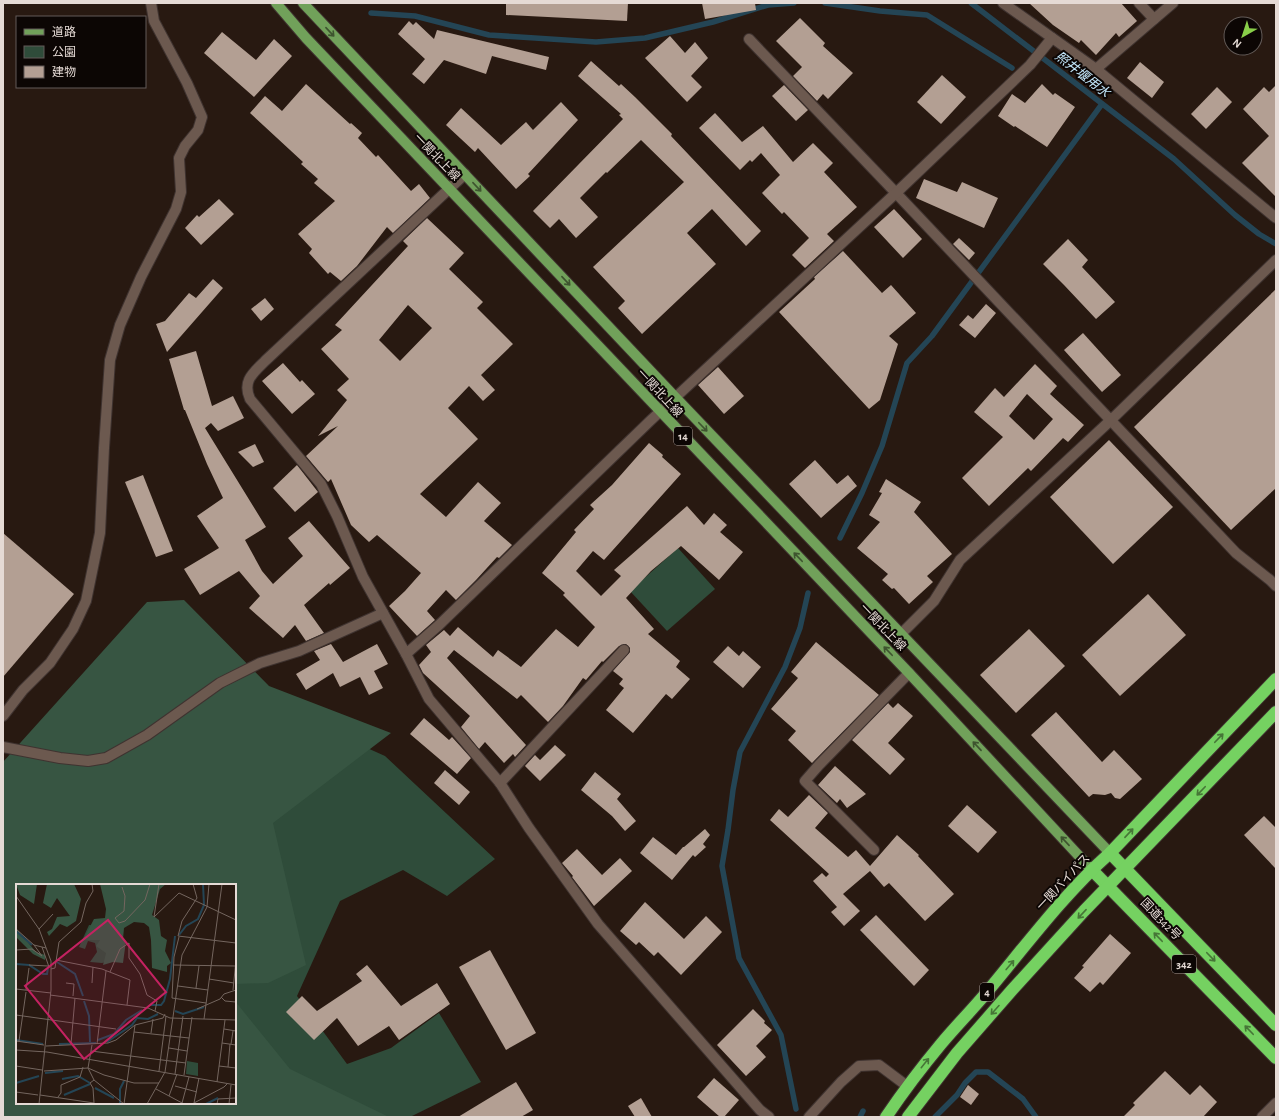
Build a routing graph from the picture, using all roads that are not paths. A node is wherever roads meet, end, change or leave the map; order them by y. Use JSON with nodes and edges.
{"nodes":[{"id":1,"x":151,"y":3,"type":"edge"},
{"id":2,"x":276,"y":3,"type":"edge"},
{"id":3,"x":303,"y":3,"type":"edge"},
{"id":4,"x":1003,"y":3,"type":"edge"},
{"id":5,"x":1139,"y":3,"type":"edge"},
{"id":6,"x":1173,"y":3,"type":"edge"},
{"id":7,"x":1154,"y":19,"type":"junction"},
{"id":8,"x":1052,"y":38,"type":"junction"},
{"id":9,"x":748,"y":39,"type":"dead end"},
{"id":10,"x":1096,"y":70,"type":"junction"},
{"id":11,"x":465,"y":174,"type":"junction"},
{"id":12,"x":450,"y":189,"type":"junction"},
{"id":13,"x":896,"y":193,"type":"junction"},
{"id":14,"x":1276,"y":218,"type":"edge"},
{"id":15,"x":1276,"y":260,"type":"edge"},
{"id":16,"x":676,"y":398,"type":"junction"},
{"id":17,"x":660,"y":412,"type":"junction"},
{"id":18,"x":1111,"y":420,"type":"junction"},
{"id":19,"x":1276,"y":586,"type":"edge"},
{"id":20,"x":383,"y":612,"type":"junction"},
{"id":21,"x":901,"y":634,"type":"junction"},
{"id":22,"x":624,"y":650,"type":"dead end"},
{"id":23,"x":406,"y":654,"type":"junction"},
{"id":24,"x":909,"y":673,"type":"junction"},
{"id":25,"x":1276,"y":678,"type":"edge"},
{"id":26,"x":1276,"y":712,"type":"edge"},
{"id":27,"x":3,"y":716,"type":"edge"},
{"id":28,"x":3,"y":747,"type":"edge"},
{"id":29,"x":500,"y":783,"type":"junction"},
{"id":30,"x":874,"y":850,"type":"dead end"},
{"id":31,"x":1110,"y":853,"type":"junction"},
{"id":32,"x":1126,"y":868,"type":"junction"},
{"id":33,"x":1092,"y":870,"type":"junction"},
{"id":34,"x":1109,"y":886,"type":"junction"},
{"id":35,"x":1276,"y":1025,"type":"edge"},
{"id":36,"x":1276,"y":1058,"type":"edge"},
{"id":37,"x":907,"y":1086,"type":"junction"},
{"id":38,"x":1276,"y":1103,"type":"edge"},
{"id":39,"x":769,"y":1117,"type":"edge"},
{"id":40,"x":809,"y":1117,"type":"edge"},
{"id":41,"x":886,"y":1117,"type":"edge"},
{"id":42,"x":908,"y":1117,"type":"edge"},
{"id":43,"x":1262,"y":1117,"type":"edge"}],
"edges":[{"from":1,"to":27,"type":"street"},
{"from":2,"to":12,"type":"main road","name":"一関北上線","number":"14"},
{"from":3,"to":11,"type":"main road","name":"一関北上線","number":"14","one_way":true},
{"from":4,"to":8,"type":"street"},
{"from":5,"to":7,"type":"street"},
{"from":6,"to":7,"type":"street"},
{"from":7,"to":10,"type":"street"},
{"from":8,"to":10,"type":"street"},
{"from":8,"to":13,"type":"street"},
{"from":9,"to":13,"type":"street"},
{"from":10,"to":14,"type":"street"},
{"from":11,"to":12,"type":"street"},
{"from":11,"to":16,"type":"main road","name":"一関北上線","number":"14","one_way":true},
{"from":12,"to":17,"type":"main road","name":"一関北上線","number":"14"},
{"from":12,"to":20,"type":"street"},
{"from":13,"to":16,"type":"street"},
{"from":13,"to":18,"type":"street"},
{"from":15,"to":18,"type":"street"},
{"from":16,"to":17,"type":"street"},
{"from":16,"to":21,"type":"main road","name":"一関北上線","number":"14","one_way":true},
{"from":17,"to":23,"type":"street"},
{"from":24,"to":17,"type":"main road","name":"一関北上線","number":"14","one_way":true},
{"from":18,"to":19,"type":"street"},
{"from":18,"to":21,"type":"street"},
{"from":20,"to":23,"type":"street"},
{"from":20,"to":28,"type":"street"},
{"from":21,"to":31,"type":"main road","name":"一関北上線","number":"14"},
{"from":22,"to":29,"type":"street"},
{"from":23,"to":29,"type":"street"},
{"from":24,"to":30,"type":"street"},
{"from":33,"to":24,"type":"main road","name":"一関北上線","number":"14","one_way":true},
{"from":31,"to":25,"type":"highway","name":"一関バイパス","number":"4","one_way":true},
{"from":26,"to":32,"type":"highway","number":"4","one_way":true},
{"from":29,"to":39,"type":"street"},
{"from":31,"to":32,"type":"highway","name":"国道342号","number":"342"},
{"from":31,"to":33,"type":"highway","name":"一関バイパス","number":"4"},
{"from":32,"to":34,"type":"highway","number":"4"},
{"from":32,"to":35,"type":"highway","name":"国道342号","number":"342","one_way":true},
{"from":33,"to":34,"type":"highway","name":"国道342号","number":"342"},
{"from":37,"to":33,"type":"highway","name":"一関バイパス","number":"4","one_way":true},
{"from":36,"to":34,"type":"highway","name":"国道342号","number":"342","one_way":true},
{"from":34,"to":42,"type":"highway","number":"4","one_way":true},
{"from":37,"to":40,"type":"street"},
{"from":37,"to":41,"type":"highway","name":"一関バイパス","number":"4"},
{"from":38,"to":43,"type":"street"}]}
